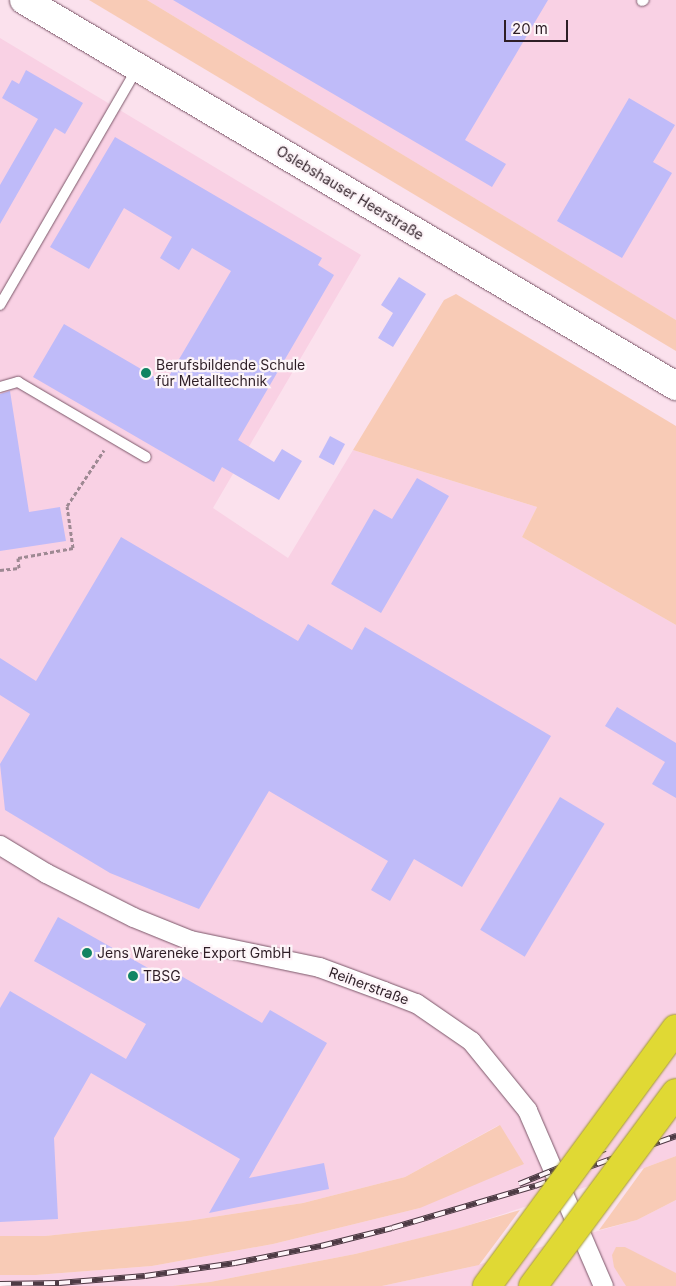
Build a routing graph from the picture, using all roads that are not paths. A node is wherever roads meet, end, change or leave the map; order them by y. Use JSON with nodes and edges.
{"nodes":[{"id":1,"x":24,"y":0,"type":"edge"},
{"id":2,"x":138,"y":68,"type":"junction"},
{"id":3,"x":0,"y":305,"type":"edge"},
{"id":4,"x":0,"y":386,"type":"edge"},
{"id":5,"x":676,"y":386,"type":"edge"},
{"id":6,"x":146,"y":457,"type":"dead end"},
{"id":7,"x":0,"y":846,"type":"edge"},
{"id":8,"x":676,"y":1029,"type":"edge"},
{"id":9,"x":676,"y":1093,"type":"edge"},
{"id":10,"x":486,"y":1286,"type":"edge"},
{"id":11,"x":533,"y":1286,"type":"edge"},
{"id":12,"x":603,"y":1286,"type":"edge"}],
"edges":[{"from":1,"to":2,"type":"main road","name":"Oslebshauser Heerstraße"},
{"from":2,"to":3,"type":"lane"},
{"from":2,"to":5,"type":"main road","name":"Oslebshauser Heerstraße"},
{"from":4,"to":6,"type":"lane"},
{"from":7,"to":12,"type":"street","name":"Reiherstraße"},
{"from":8,"to":10,"type":"highway","bridge":true},
{"from":9,"to":11,"type":"highway","bridge":true}]}
